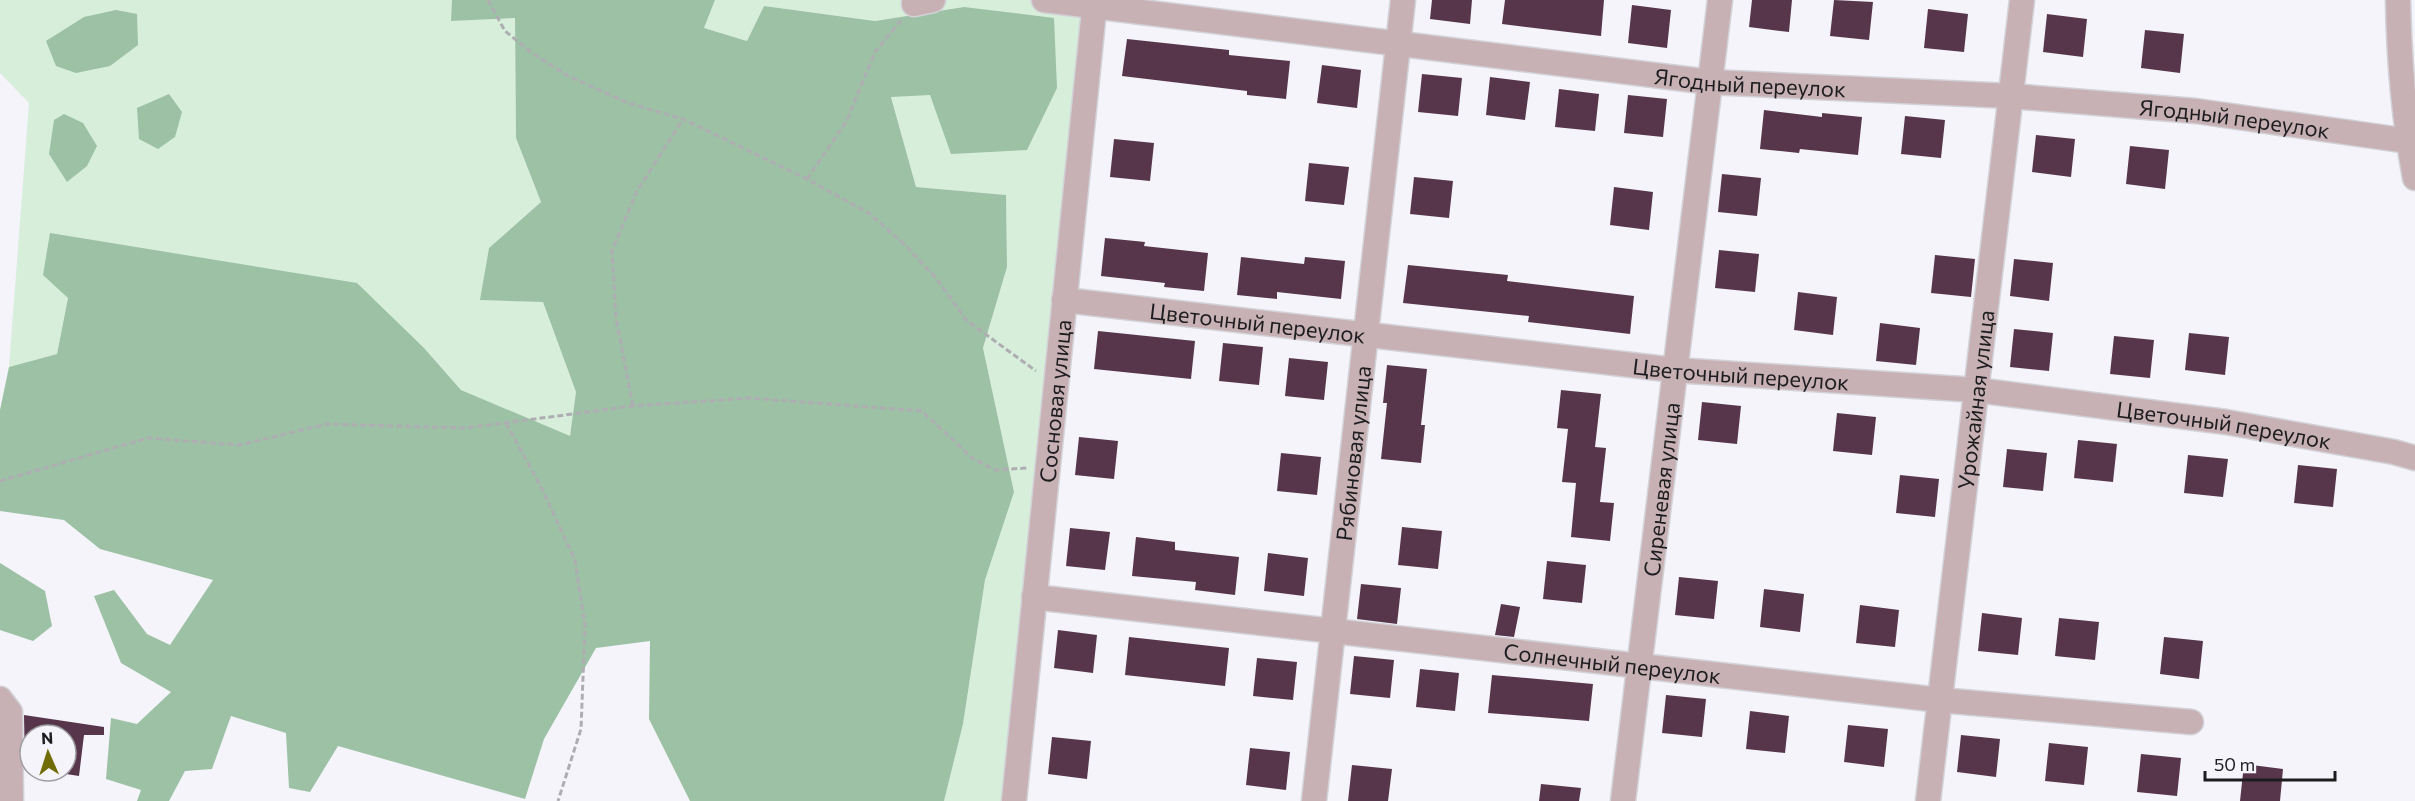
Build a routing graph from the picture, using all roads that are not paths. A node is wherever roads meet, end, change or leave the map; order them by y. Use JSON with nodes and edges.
{"nodes":[{"id":1,"x":1044,"y":0,"type":"edge"},
{"id":2,"x":1403,"y":0,"type":"edge"},
{"id":3,"x":1720,"y":0,"type":"edge"},
{"id":4,"x":2022,"y":0,"type":"edge"},
{"id":5,"x":2398,"y":0,"type":"edge"},
{"id":6,"x":1095,"y":2,"type":"edge"},
{"id":7,"x":1398,"y":44,"type":"junction"},
{"id":8,"x":1710,"y":82,"type":"junction"},
{"id":9,"x":2011,"y":96,"type":"junction"},
{"id":10,"x":2408,"y":141,"type":"junction"},
{"id":11,"x":2415,"y":178,"type":"edge"},
{"id":12,"x":1064,"y":300,"type":"junction"},
{"id":13,"x":1365,"y":336,"type":"junction"},
{"id":14,"x":1675,"y":370,"type":"junction"},
{"id":15,"x":1976,"y":390,"type":"junction"},
{"id":16,"x":2415,"y":458,"type":"edge"},
{"id":17,"x":1034,"y":597,"type":"junction"},
{"id":18,"x":1333,"y":631,"type":"junction"},
{"id":19,"x":1639,"y":667,"type":"junction"},
{"id":20,"x":0,"y":699,"type":"edge"},
{"id":21,"x":1940,"y":700,"type":"junction"},
{"id":22,"x":2191,"y":722,"type":"dead end"},
{"id":23,"x":11,"y":801,"type":"edge"},
{"id":24,"x":1014,"y":801,"type":"edge"},
{"id":25,"x":1314,"y":801,"type":"edge"},
{"id":26,"x":1623,"y":801,"type":"edge"},
{"id":27,"x":1928,"y":801,"type":"edge"}],
"edges":[{"from":1,"to":6,"type":"street","name":"Ягодный переулок"},
{"from":2,"to":7,"type":"street","name":"Рябиновая улица"},
{"from":3,"to":8,"type":"street","name":"Сиреневая улица"},
{"from":4,"to":9,"type":"street","name":"Урожайная улица"},
{"from":5,"to":10,"type":"street"},
{"from":6,"to":7,"type":"street","name":"Ягодный переулок"},
{"from":6,"to":12,"type":"street","name":"Сосновая улица"},
{"from":7,"to":8,"type":"street","name":"Ягодный переулок"},
{"from":7,"to":13,"type":"street","name":"Рябиновая улица"},
{"from":8,"to":9,"type":"street","name":"Ягодный переулок"},
{"from":8,"to":14,"type":"street","name":"Сиреневая улица"},
{"from":9,"to":10,"type":"street","name":"Ягодный переулок"},
{"from":9,"to":15,"type":"street","name":"Урожайная улица"},
{"from":10,"to":11,"type":"street"},
{"from":12,"to":13,"type":"street","name":"Цветочный переулок"},
{"from":12,"to":17,"type":"street","name":"Сосновая улица"},
{"from":13,"to":14,"type":"street","name":"Цветочный переулок"},
{"from":13,"to":18,"type":"street","name":"Рябиновая улица"},
{"from":14,"to":15,"type":"street","name":"Цветочный переулок"},
{"from":14,"to":19,"type":"street","name":"Сиреневая улица"},
{"from":15,"to":16,"type":"street","name":"Цветочный переулок"},
{"from":15,"to":21,"type":"street","name":"Урожайная улица"},
{"from":17,"to":18,"type":"street","name":"Солнечный переулок"},
{"from":17,"to":24,"type":"street","name":"Сосновая улица"},
{"from":18,"to":19,"type":"street","name":"Солнечный переулок"},
{"from":18,"to":25,"type":"street","name":"Рябиновая улица"},
{"from":19,"to":21,"type":"street","name":"Солнечный переулок"},
{"from":19,"to":26,"type":"street","name":"Сиреневая улица"},
{"from":20,"to":23,"type":"street"},
{"from":21,"to":22,"type":"street","name":"Солнечный переулок"},
{"from":21,"to":27,"type":"street","name":"Урожайная улица"}]}
